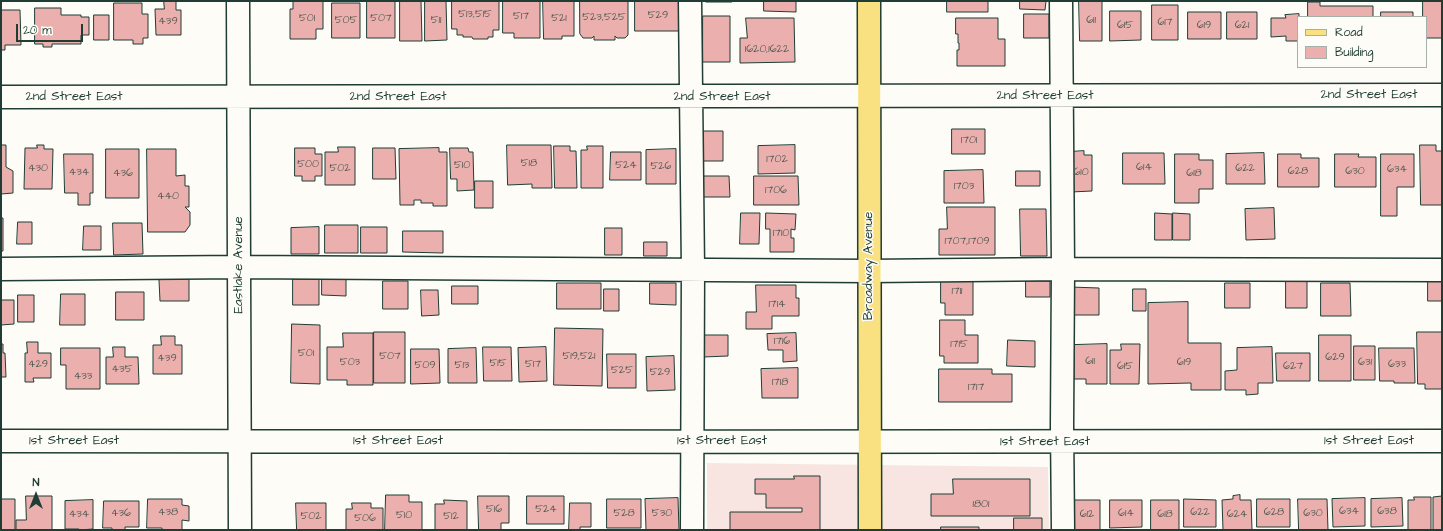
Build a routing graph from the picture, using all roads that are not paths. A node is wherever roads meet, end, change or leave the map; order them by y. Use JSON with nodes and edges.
{"nodes":[{"id":1,"x":238,"y":1,"type":"edge"},
{"id":2,"x":690,"y":1,"type":"edge"},
{"id":3,"x":869,"y":1,"type":"edge"},
{"id":4,"x":1061,"y":1,"type":"edge"},
{"id":5,"x":1442,"y":95,"type":"edge"},
{"id":6,"x":1,"y":96,"type":"edge"},
{"id":7,"x":238,"y":96,"type":"junction"},
{"id":8,"x":692,"y":96,"type":"junction"},
{"id":9,"x":869,"y":96,"type":"junction"},
{"id":10,"x":1062,"y":96,"type":"junction"},
{"id":11,"x":240,"y":267,"type":"junction"},
{"id":12,"x":1,"y":269,"type":"edge"},
{"id":13,"x":1063,"y":269,"type":"junction"},
{"id":14,"x":693,"y":270,"type":"junction"},
{"id":15,"x":1442,"y":270,"type":"edge"},
{"id":16,"x":869,"y":271,"type":"junction"},
{"id":17,"x":1,"y":441,"type":"edge"},
{"id":18,"x":693,"y":441,"type":"junction"},
{"id":19,"x":1442,"y":441,"type":"edge"},
{"id":20,"x":239,"y":442,"type":"junction"},
{"id":21,"x":869,"y":442,"type":"junction"},
{"id":22,"x":1062,"y":442,"type":"junction"},
{"id":23,"x":240,"y":530,"type":"edge"},
{"id":24,"x":692,"y":530,"type":"edge"},
{"id":25,"x":870,"y":530,"type":"edge"},
{"id":26,"x":1063,"y":530,"type":"edge"}],
"edges":[{"from":1,"to":7,"type":"street","name":"Eastlake Avenue"},
{"from":2,"to":8,"type":"street"},
{"from":3,"to":9,"type":"main road","name":"Broadway Avenue"},
{"from":4,"to":10,"type":"street"},
{"from":5,"to":10,"type":"street","name":"2nd Street East"},
{"from":6,"to":7,"type":"street","name":"2nd Street East"},
{"from":7,"to":8,"type":"street","name":"2nd Street East"},
{"from":7,"to":11,"type":"street","name":"Eastlake Avenue"},
{"from":8,"to":9,"type":"street","name":"2nd Street East"},
{"from":8,"to":14,"type":"street"},
{"from":9,"to":10,"type":"street","name":"2nd Street East"},
{"from":9,"to":16,"type":"main road","name":"Broadway Avenue"},
{"from":10,"to":13,"type":"street"},
{"from":11,"to":12,"type":"street"},
{"from":11,"to":14,"type":"street"},
{"from":11,"to":20,"type":"street","name":"Eastlake Avenue"},
{"from":13,"to":15,"type":"street"},
{"from":13,"to":16,"type":"street"},
{"from":13,"to":22,"type":"street"},
{"from":14,"to":16,"type":"street"},
{"from":14,"to":18,"type":"street"},
{"from":16,"to":21,"type":"main road","name":"Broadway Avenue"},
{"from":17,"to":20,"type":"street","name":"1st Street East"},
{"from":18,"to":20,"type":"street","name":"1st Street East"},
{"from":18,"to":21,"type":"street","name":"1st Street East"},
{"from":18,"to":24,"type":"street"},
{"from":19,"to":22,"type":"street","name":"1st Street East"},
{"from":20,"to":23,"type":"street","name":"Eastlake Avenue"},
{"from":21,"to":22,"type":"street","name":"1st Street East"},
{"from":21,"to":25,"type":"main road","name":"Broadway Avenue"},
{"from":22,"to":26,"type":"street"}]}
